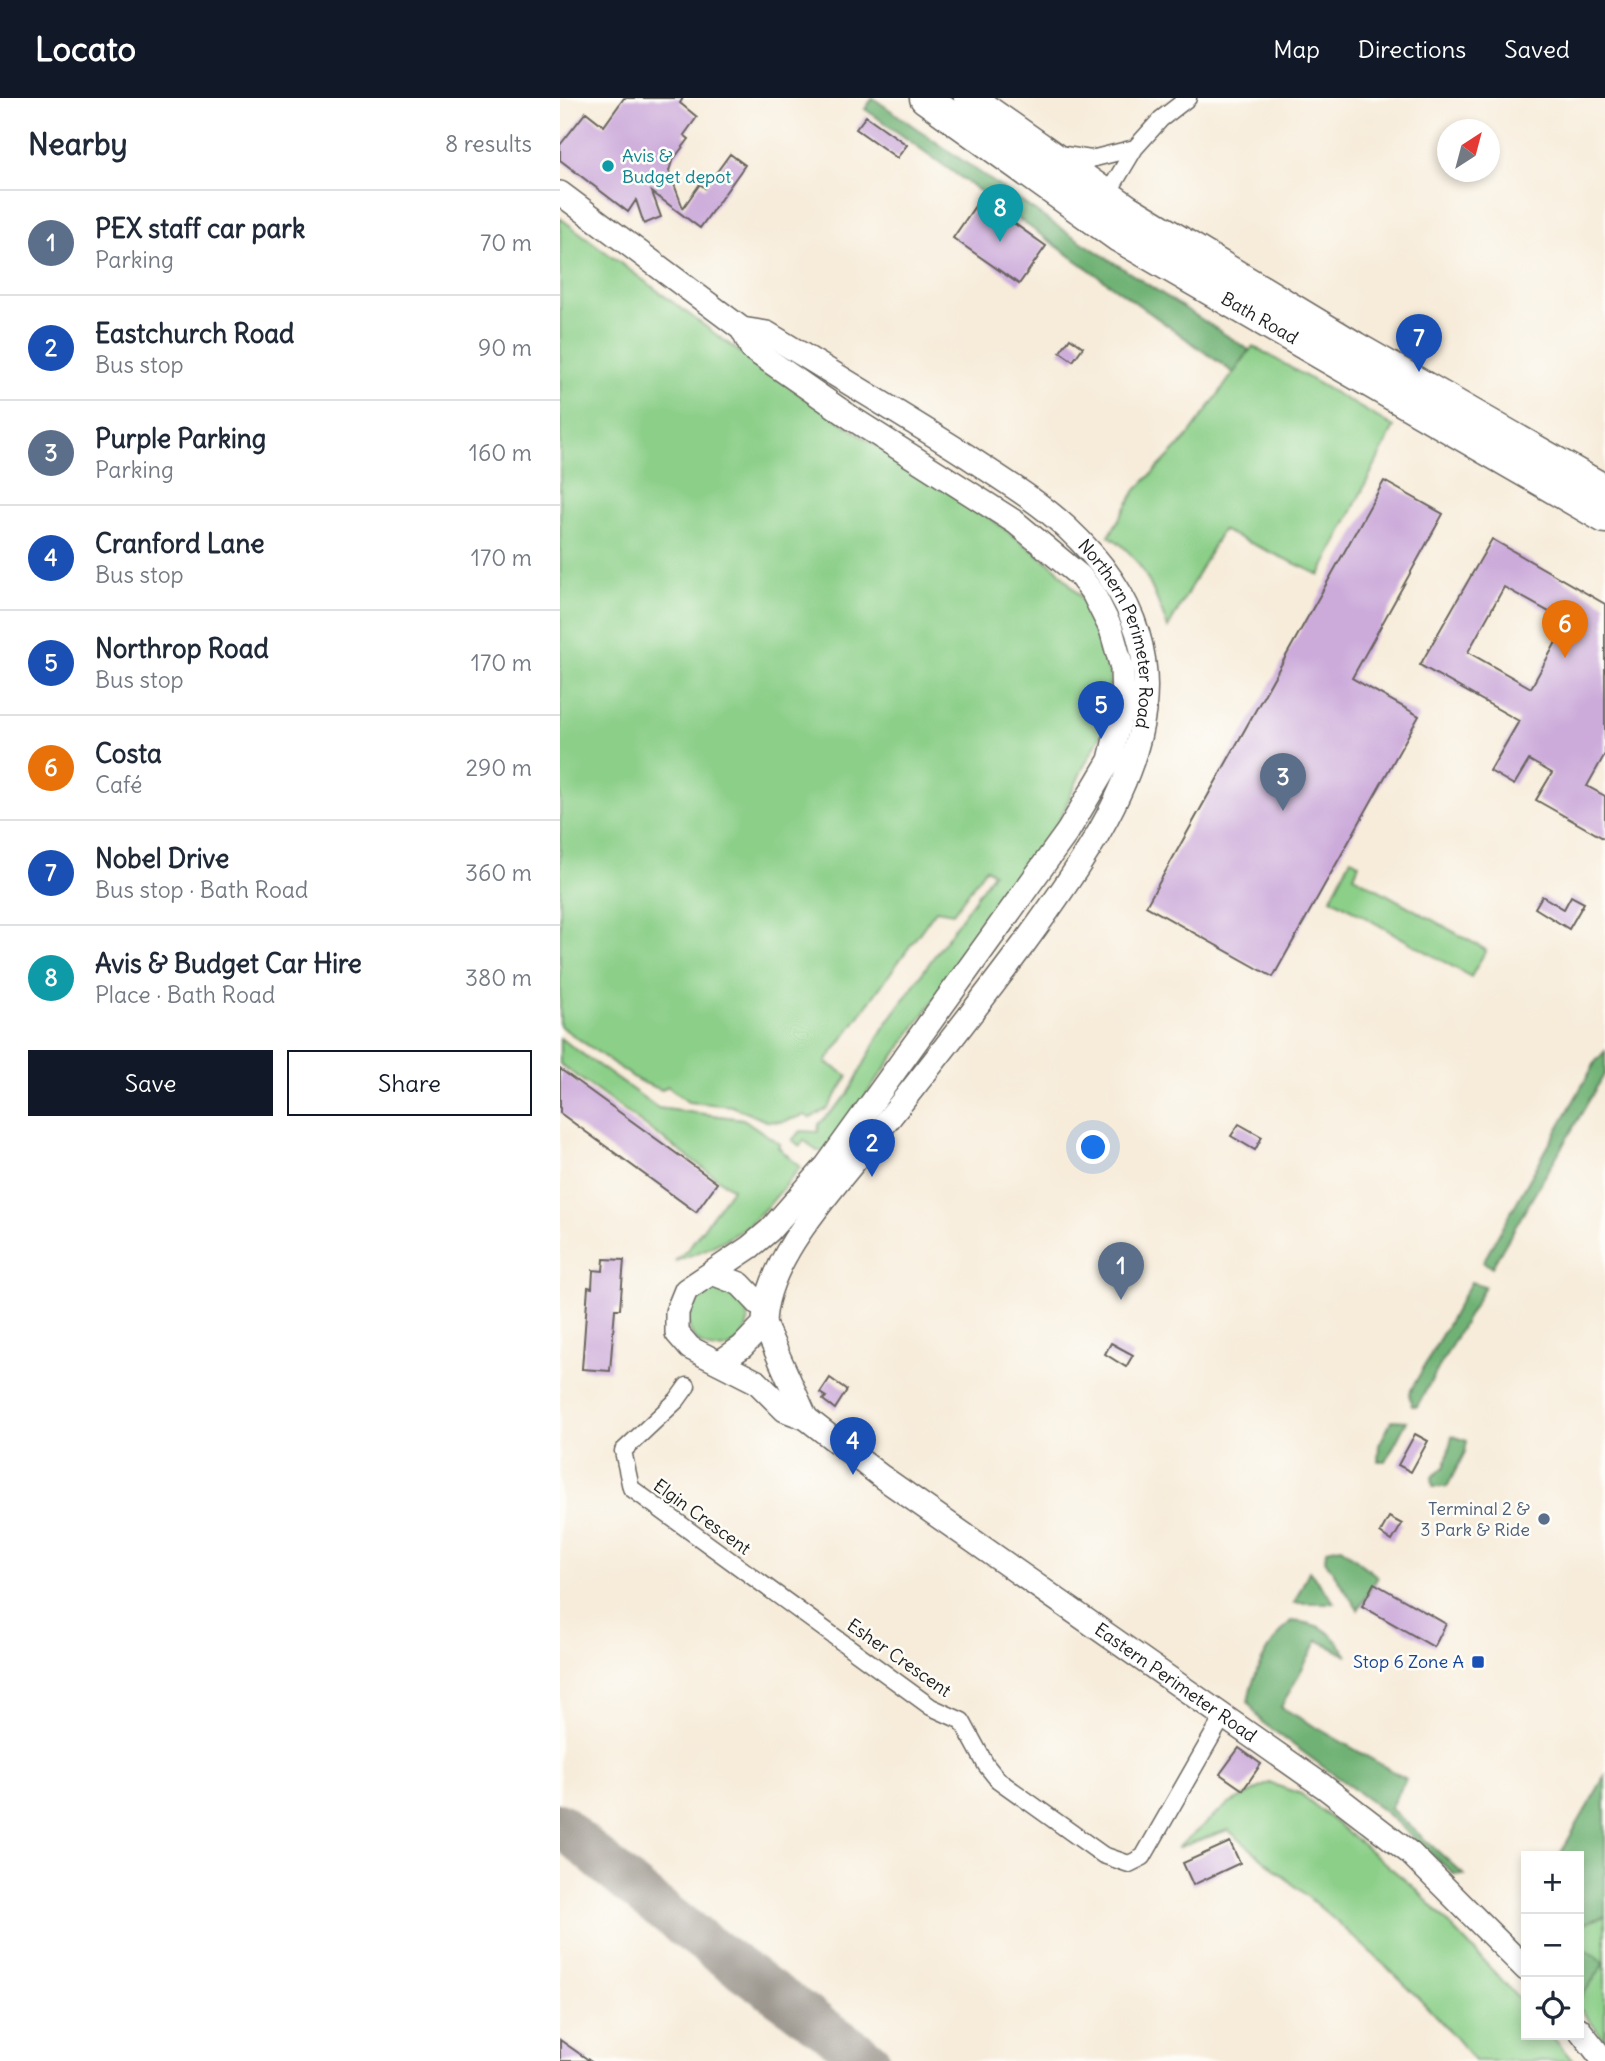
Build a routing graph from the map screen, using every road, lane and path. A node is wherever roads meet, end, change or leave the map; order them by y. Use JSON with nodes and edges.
{"nodes":[{"id":1,"x":925,"y":98,"type":"edge"},
{"id":2,"x":969,"y":98,"type":"edge"},
{"id":3,"x":1188,"y":98,"type":"edge"},
{"id":4,"x":1135,"y":148,"type":"junction"},
{"id":5,"x":1042,"y":151,"type":"junction"},
{"id":6,"x":560,"y":193,"type":"edge"},
{"id":7,"x":1106,"y":198,"type":"junction"},
{"id":8,"x":742,"y":329,"type":"junction"},
{"id":9,"x":1605,"y":490,"type":"edge"},
{"id":10,"x":1605,"y":518,"type":"edge"},
{"id":11,"x":712,"y":1273,"type":"junction"},
{"id":12,"x":764,"y":1316,"type":"junction"},
{"id":13,"x":720,"y":1362,"type":"junction"},
{"id":14,"x":687,"y":1385,"type":"dead end"},
{"id":15,"x":806,"y":1418,"type":"junction"},
{"id":16,"x":815,"y":1623,"type":"joint"},
{"id":17,"x":1224,"y":1715,"type":"junction"},
{"id":18,"x":1521,"y":1964,"type":"edge"},
{"id":19,"x":1584,"y":2035,"type":"edge"},
{"id":20,"x":1604,"y":2061,"type":"edge"}],
"edges":[{"from":1,"to":7,"type":"highway","name":"Bath Road"},
{"from":2,"to":5,"type":"highway","name":"Bath Road"},
{"from":3,"to":4,"type":"street"},
{"from":4,"to":5,"type":"street"},
{"from":4,"to":7,"type":"street"},
{"from":5,"to":7,"type":"highway","name":"Bath Road"},
{"from":6,"to":8,"type":"street","name":"Northern Perimeter Road"},
{"from":7,"to":9,"type":"highway","name":"Bath Road"},
{"from":7,"to":10,"type":"highway","name":"Bath Road"},
{"from":8,"to":11,"type":"street","name":"Northern Perimeter Road"},
{"from":8,"to":12,"type":"street","name":"Northern Perimeter Road"},
{"from":11,"to":12,"type":"street"},
{"from":11,"to":13,"type":"street"},
{"from":12,"to":13,"type":"street"},
{"from":12,"to":15,"type":"street"},
{"from":13,"to":15,"type":"street","name":"Eastern Perimeter Road"},
{"from":14,"to":16,"type":"street","name":"Elgin Crescent"},
{"from":15,"to":17,"type":"street","name":"Eastern Perimeter Road"},
{"from":16,"to":17,"type":"street","name":"Esher Crescent"},
{"from":17,"to":18,"type":"street","name":"Eastern Perimeter Road"},
{"from":19,"to":20,"type":"street"}]}
